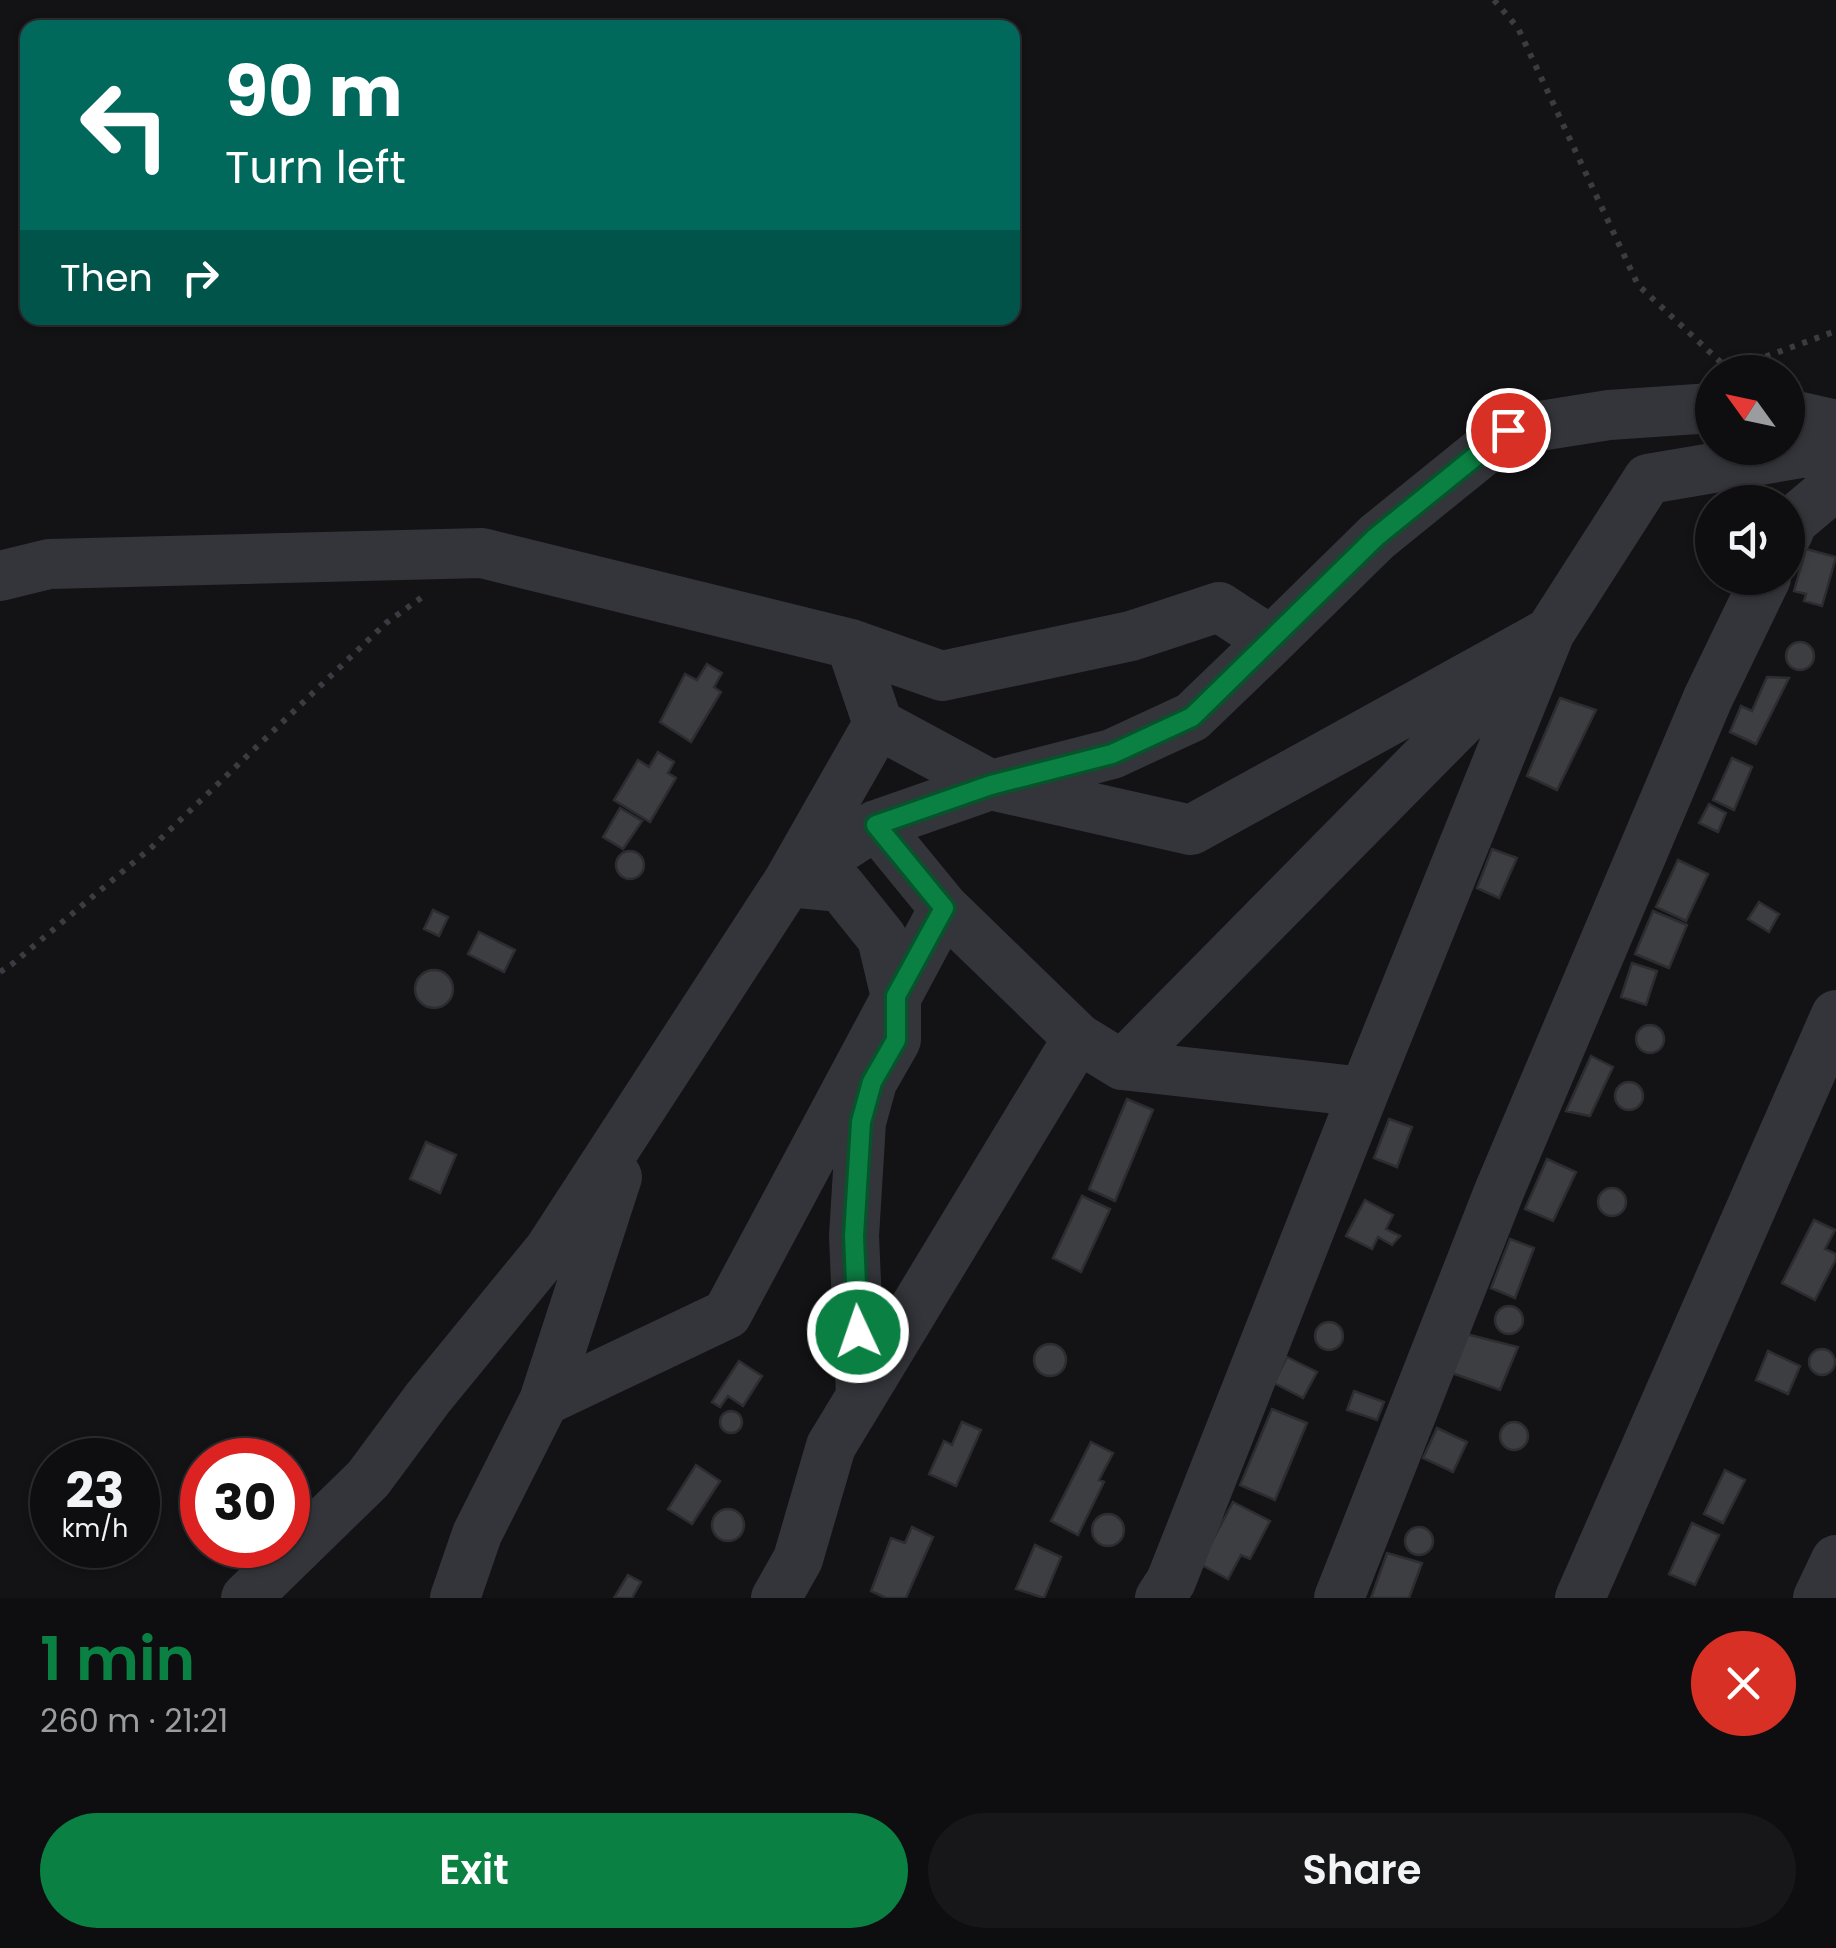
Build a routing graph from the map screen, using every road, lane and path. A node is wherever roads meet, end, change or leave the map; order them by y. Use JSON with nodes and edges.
{"nodes":[{"id":1,"x":1494,"y":0,"type":"edge"},
{"id":2,"x":1695,"y":356,"type":"edge"},
{"id":3,"x":1695,"y":395,"type":"edge"},
{"id":4,"x":1805,"y":418,"type":"edge"},
{"id":5,"x":1836,"y":425,"type":"edge"},
{"id":6,"x":1836,"y":447,"type":"edge"},
{"id":7,"x":1836,"y":485,"type":"edge"},
{"id":8,"x":1805,"y":511,"type":"edge"},
{"id":9,"x":482,"y":552,"type":"junction"},
{"id":10,"x":0,"y":576,"type":"edge"},
{"id":11,"x":1758,"y":595,"type":"edge"},
{"id":12,"x":1550,"y":632,"type":"junction"},
{"id":13,"x":1271,"y":641,"type":"junction"},
{"id":14,"x":852,"y":644,"type":"junction"},
{"id":15,"x":878,"y":724,"type":"junction"},
{"id":16,"x":991,"y":785,"type":"junction"},
{"id":17,"x":876,"y":825,"type":"junction"},
{"id":18,"x":788,"y":882,"type":"junction"},
{"id":19,"x":944,"y":908,"type":"junction"},
{"id":20,"x":0,"y":972,"type":"edge"},
{"id":21,"x":896,"y":996,"type":"junction"},
{"id":22,"x":1836,"y":1015,"type":"edge"},
{"id":23,"x":1078,"y":1038,"type":"junction"},
{"id":24,"x":1122,"y":1065,"type":"junction"},
{"id":25,"x":1364,"y":1092,"type":"junction"},
{"id":26,"x":637,"y":1114,"type":"junction"},
{"id":27,"x":861,"y":1396,"type":"junction"},
{"id":28,"x":544,"y":1400,"type":"junction"},
{"id":29,"x":1836,"y":1560,"type":"edge"},
{"id":30,"x":246,"y":1598,"type":"edge"},
{"id":31,"x":455,"y":1598,"type":"edge"},
{"id":32,"x":776,"y":1598,"type":"edge"},
{"id":33,"x":1160,"y":1598,"type":"edge"},
{"id":34,"x":1338,"y":1598,"type":"edge"},
{"id":35,"x":1580,"y":1598,"type":"edge"},
{"id":36,"x":1818,"y":1598,"type":"edge"}],
"edges":[{"from":1,"to":2,"type":"path"},
{"from":3,"to":13,"type":"street"},
{"from":4,"to":5,"type":"street"},
{"from":6,"to":12,"type":"street"},
{"from":7,"to":8,"type":"street"},
{"from":9,"to":10,"type":"street"},
{"from":9,"to":14,"type":"street"},
{"from":9,"to":20,"type":"path"},
{"from":11,"to":34,"type":"street"},
{"from":12,"to":16,"type":"street"},
{"from":12,"to":24,"type":"street"},
{"from":12,"to":25,"type":"street"},
{"from":13,"to":14,"type":"street"},
{"from":13,"to":16,"type":"street"},
{"from":14,"to":15,"type":"street"},
{"from":15,"to":16,"type":"street"},
{"from":15,"to":18,"type":"street"},
{"from":16,"to":17,"type":"street"},
{"from":17,"to":18,"type":"street"},
{"from":17,"to":19,"type":"street"},
{"from":18,"to":21,"type":"street"},
{"from":18,"to":26,"type":"street"},
{"from":19,"to":21,"type":"street"},
{"from":19,"to":23,"type":"street"},
{"from":21,"to":27,"type":"street"},
{"from":21,"to":28,"type":"street"},
{"from":22,"to":35,"type":"street"},
{"from":23,"to":24,"type":"street"},
{"from":23,"to":27,"type":"street"},
{"from":24,"to":25,"type":"street"},
{"from":25,"to":33,"type":"street"},
{"from":26,"to":28,"type":"street"},
{"from":26,"to":30,"type":"street"},
{"from":27,"to":32,"type":"street"},
{"from":28,"to":31,"type":"street"},
{"from":29,"to":36,"type":"street"}]}
